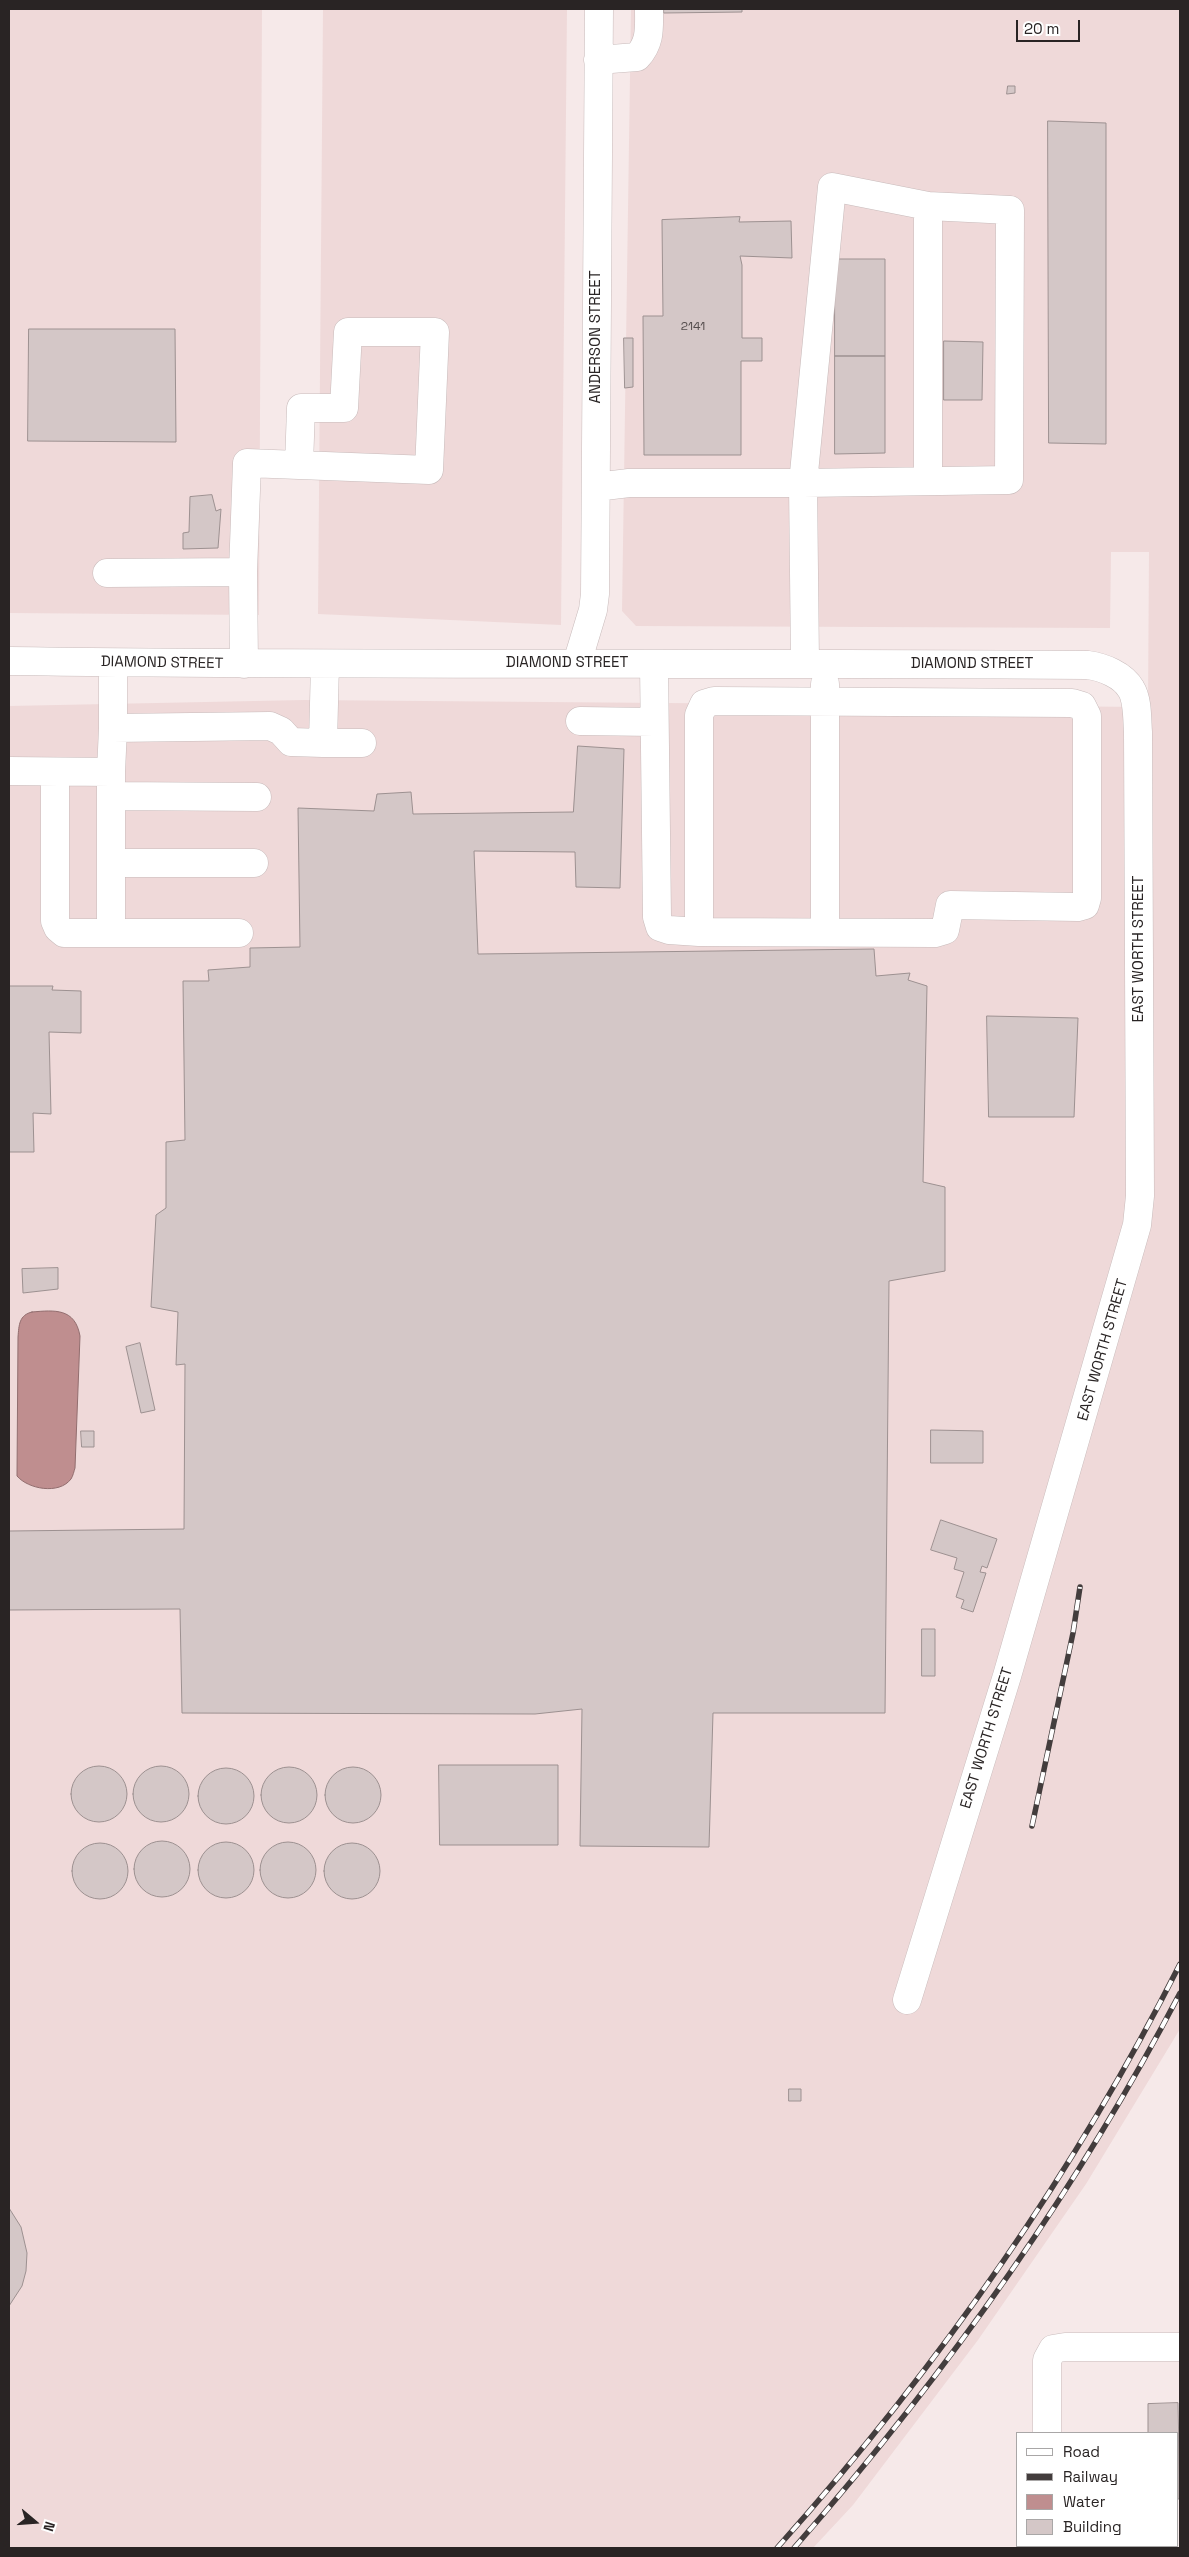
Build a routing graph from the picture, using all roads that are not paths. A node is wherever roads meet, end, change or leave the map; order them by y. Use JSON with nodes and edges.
{"nodes":[{"id":1,"x":598,"y":9,"type":"edge"},
{"id":2,"x":649,"y":9,"type":"edge"},
{"id":3,"x":598,"y":60,"type":"junction"},
{"id":4,"x":928,"y":206,"type":"junction"},
{"id":5,"x":299,"y":465,"type":"junction"},
{"id":6,"x":928,"y":481,"type":"junction"},
{"id":7,"x":803,"y":483,"type":"junction"},
{"id":8,"x":596,"y":487,"type":"junction"},
{"id":9,"x":243,"y":572,"type":"junction"},
{"id":10,"x":107,"y":573,"type":"dead end"},
{"id":11,"x":9,"y":661,"type":"edge"},
{"id":12,"x":113,"y":662,"type":"junction"},
{"id":13,"x":814,"y":662,"type":"junction"},
{"id":14,"x":577,"y":663,"type":"junction"},
{"id":15,"x":244,"y":664,"type":"junction"},
{"id":16,"x":325,"y":664,"type":"junction"},
{"id":17,"x":654,"y":664,"type":"junction"},
{"id":18,"x":1122,"y":680,"type":"joint"},
{"id":19,"x":826,"y":701,"type":"junction"},
{"id":20,"x":580,"y":721,"type":"dead end"},
{"id":21,"x":654,"y":722,"type":"junction"},
{"id":22,"x":113,"y":728,"type":"junction"},
{"id":23,"x":323,"y":743,"type":"junction"},
{"id":24,"x":362,"y":743,"type":"dead end"},
{"id":25,"x":9,"y":771,"type":"edge"},
{"id":26,"x":55,"y":772,"type":"junction"},
{"id":27,"x":111,"y":784,"type":"junction"},
{"id":28,"x":257,"y":797,"type":"dead end"},
{"id":29,"x":699,"y":836,"type":"junction"},
{"id":30,"x":655,"y":837,"type":"junction"},
{"id":31,"x":111,"y":863,"type":"junction"},
{"id":32,"x":254,"y":863,"type":"dead end"},
{"id":33,"x":700,"y":932,"type":"junction"},
{"id":34,"x":825,"y":932,"type":"junction"},
{"id":35,"x":111,"y":933,"type":"junction"},
{"id":36,"x":239,"y":933,"type":"dead end"},
{"id":37,"x":907,"y":2000,"type":"dead end"},
{"id":38,"x":1180,"y":2347,"type":"edge"},
{"id":39,"x":1047,"y":2432,"type":"edge"}],
"edges":[{"from":1,"to":3,"type":"street","name":"ANDERSON STREET"},
{"from":2,"to":3,"type":"street"},
{"from":3,"to":8,"type":"street","name":"ANDERSON STREET"},
{"from":4,"to":6,"type":"street"},
{"from":4,"to":6,"type":"street"},
{"from":4,"to":7,"type":"street"},
{"from":5,"to":5,"type":"street"},
{"from":5,"to":9,"type":"street"},
{"from":6,"to":7,"type":"street"},
{"from":7,"to":8,"type":"street"},
{"from":7,"to":13,"type":"street"},
{"from":8,"to":14,"type":"street","name":"ANDERSON STREET"},
{"from":9,"to":10,"type":"street"},
{"from":9,"to":15,"type":"street"},
{"from":11,"to":12,"type":"street","name":"DIAMOND STREET"},
{"from":12,"to":15,"type":"street","name":"DIAMOND STREET"},
{"from":12,"to":22,"type":"street"},
{"from":13,"to":17,"type":"street","name":"DIAMOND STREET"},
{"from":13,"to":18,"type":"street","name":"DIAMOND STREET"},
{"from":13,"to":19,"type":"street"},
{"from":14,"to":16,"type":"street","name":"DIAMOND STREET"},
{"from":14,"to":17,"type":"street","name":"DIAMOND STREET"},
{"from":15,"to":16,"type":"street","name":"DIAMOND STREET"},
{"from":16,"to":23,"type":"street"},
{"from":17,"to":21,"type":"street"},
{"from":18,"to":37,"type":"street","name":"EAST WORTH STREET"},
{"from":19,"to":29,"type":"street"},
{"from":19,"to":34,"type":"street"},
{"from":19,"to":34,"type":"street"},
{"from":20,"to":21,"type":"street"},
{"from":21,"to":30,"type":"street"},
{"from":22,"to":23,"type":"street"},
{"from":22,"to":27,"type":"street"},
{"from":23,"to":24,"type":"street"},
{"from":25,"to":26,"type":"street"},
{"from":26,"to":27,"type":"street"},
{"from":26,"to":35,"type":"street"},
{"from":27,"to":28,"type":"street"},
{"from":27,"to":31,"type":"street"},
{"from":29,"to":30,"type":"street"},
{"from":29,"to":33,"type":"street"},
{"from":30,"to":33,"type":"street"},
{"from":31,"to":32,"type":"street"},
{"from":31,"to":35,"type":"street"},
{"from":33,"to":34,"type":"street"},
{"from":35,"to":36,"type":"street"},
{"from":38,"to":39,"type":"street"}]}
